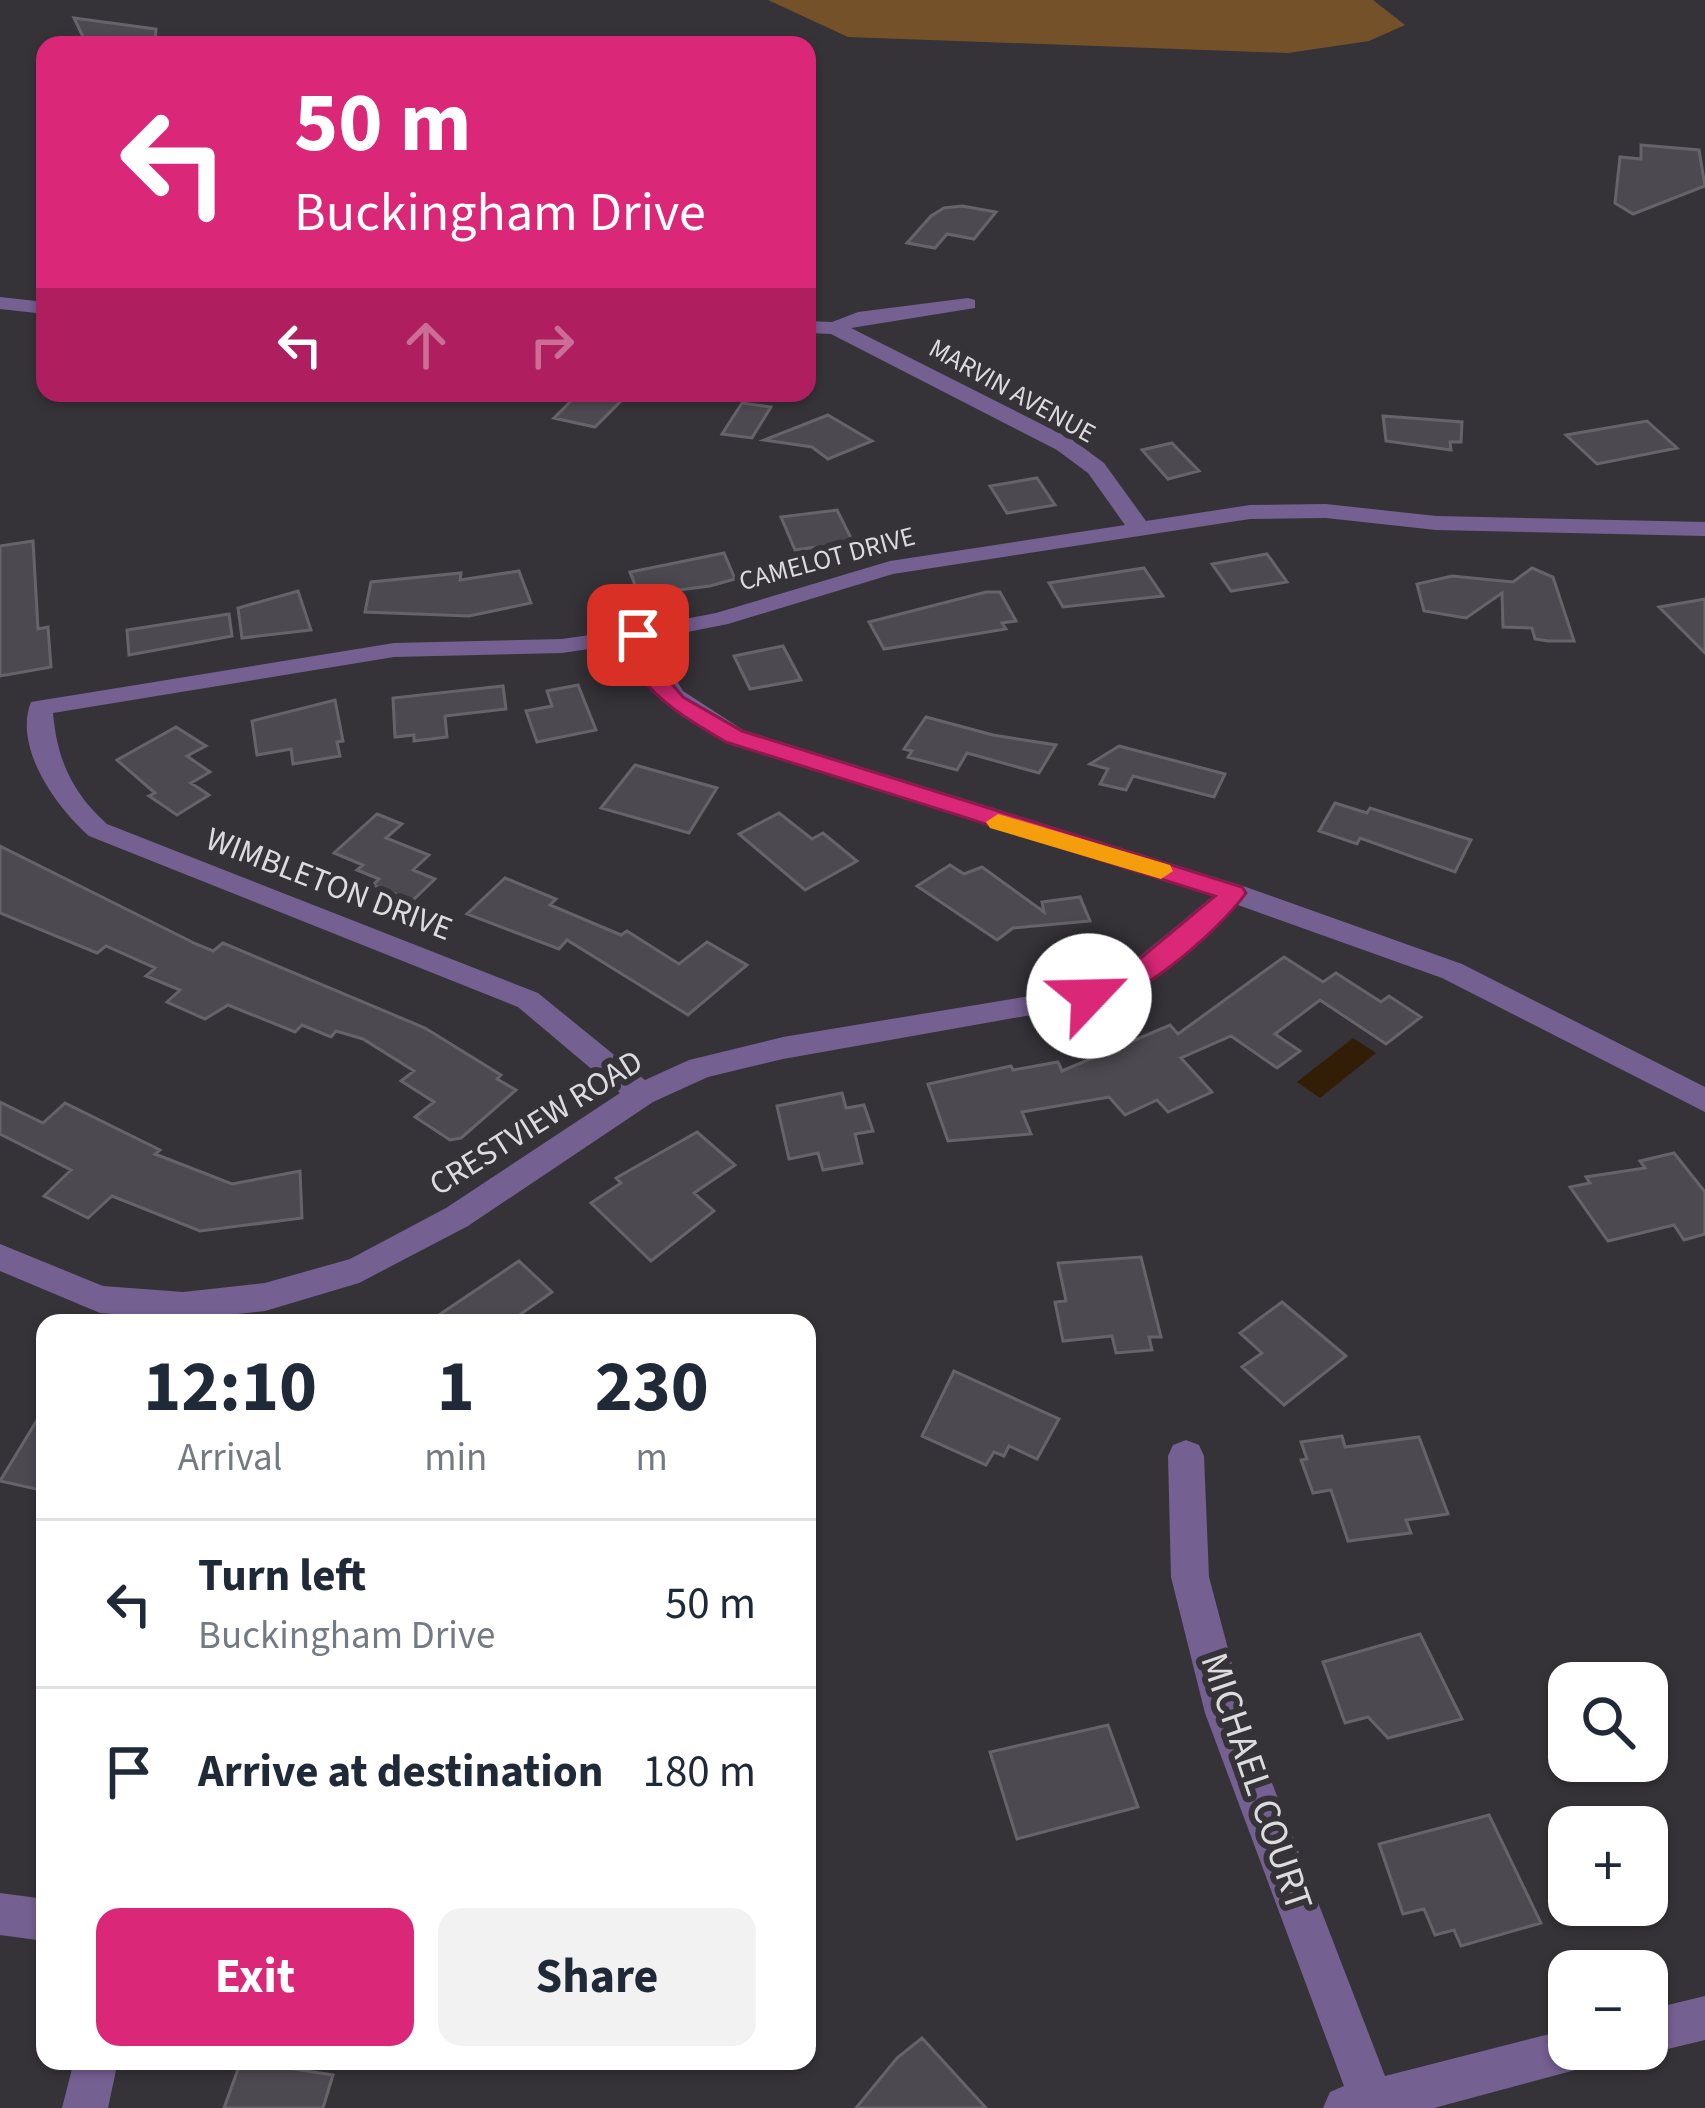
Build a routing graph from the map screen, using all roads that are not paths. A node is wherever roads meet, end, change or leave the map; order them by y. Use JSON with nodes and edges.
{"nodes":[{"id":1,"x":0,"y":303,"type":"edge"},
{"id":2,"x":968,"y":304,"type":"dead end"},
{"id":3,"x":36,"y":307,"type":"edge"},
{"id":4,"x":816,"y":327,"type":"edge"},
{"id":5,"x":835,"y":328,"type":"junction"},
{"id":6,"x":1139,"y":528,"type":"junction"},
{"id":7,"x":1705,"y":529,"type":"edge"},
{"id":8,"x":638,"y":635,"type":"junction"},
{"id":9,"x":40,"y":707,"type":"joint"},
{"id":10,"x":1233,"y":893,"type":"junction"},
{"id":11,"x":643,"y":1094,"type":"junction"},
{"id":12,"x":1705,"y":1101,"type":"edge"},
{"id":13,"x":0,"y":1257,"type":"edge"},
{"id":14,"x":1186,"y":1456,"type":"dead end"},
{"id":15,"x":0,"y":1914,"type":"edge"},
{"id":16,"x":36,"y":1919,"type":"edge"},
{"id":17,"x":1705,"y":2018,"type":"edge"},
{"id":18,"x":1668,"y":2027,"type":"edge"},
{"id":19,"x":1548,"y":2056,"type":"edge"},
{"id":20,"x":94,"y":2070,"type":"edge"},
{"id":21,"x":1359,"y":2103,"type":"edge"},
{"id":22,"x":85,"y":2108,"type":"edge"}],
"edges":[{"from":1,"to":3,"type":"street"},
{"from":2,"to":5,"type":"street"},
{"from":4,"to":5,"type":"street"},
{"from":5,"to":6,"type":"street","name":"MARVIN AVENUE"},
{"from":6,"to":7,"type":"street","name":"CAMELOT DRIVE"},
{"from":6,"to":8,"type":"street","name":"CAMELOT DRIVE"},
{"from":8,"to":9,"type":"street","name":"CAMELOT DRIVE"},
{"from":8,"to":10,"type":"street"},
{"from":9,"to":11,"type":"street","name":"WIMBLETON DRIVE"},
{"from":10,"to":11,"type":"street","name":"CRESTVIEW ROAD"},
{"from":10,"to":12,"type":"street"},
{"from":11,"to":13,"type":"street","name":"CRESTVIEW ROAD"},
{"from":14,"to":21,"type":"street","name":"MICHAEL COURT"},
{"from":15,"to":16,"type":"street"},
{"from":17,"to":18,"type":"street"},
{"from":19,"to":21,"type":"street"},
{"from":20,"to":22,"type":"street"}]}
